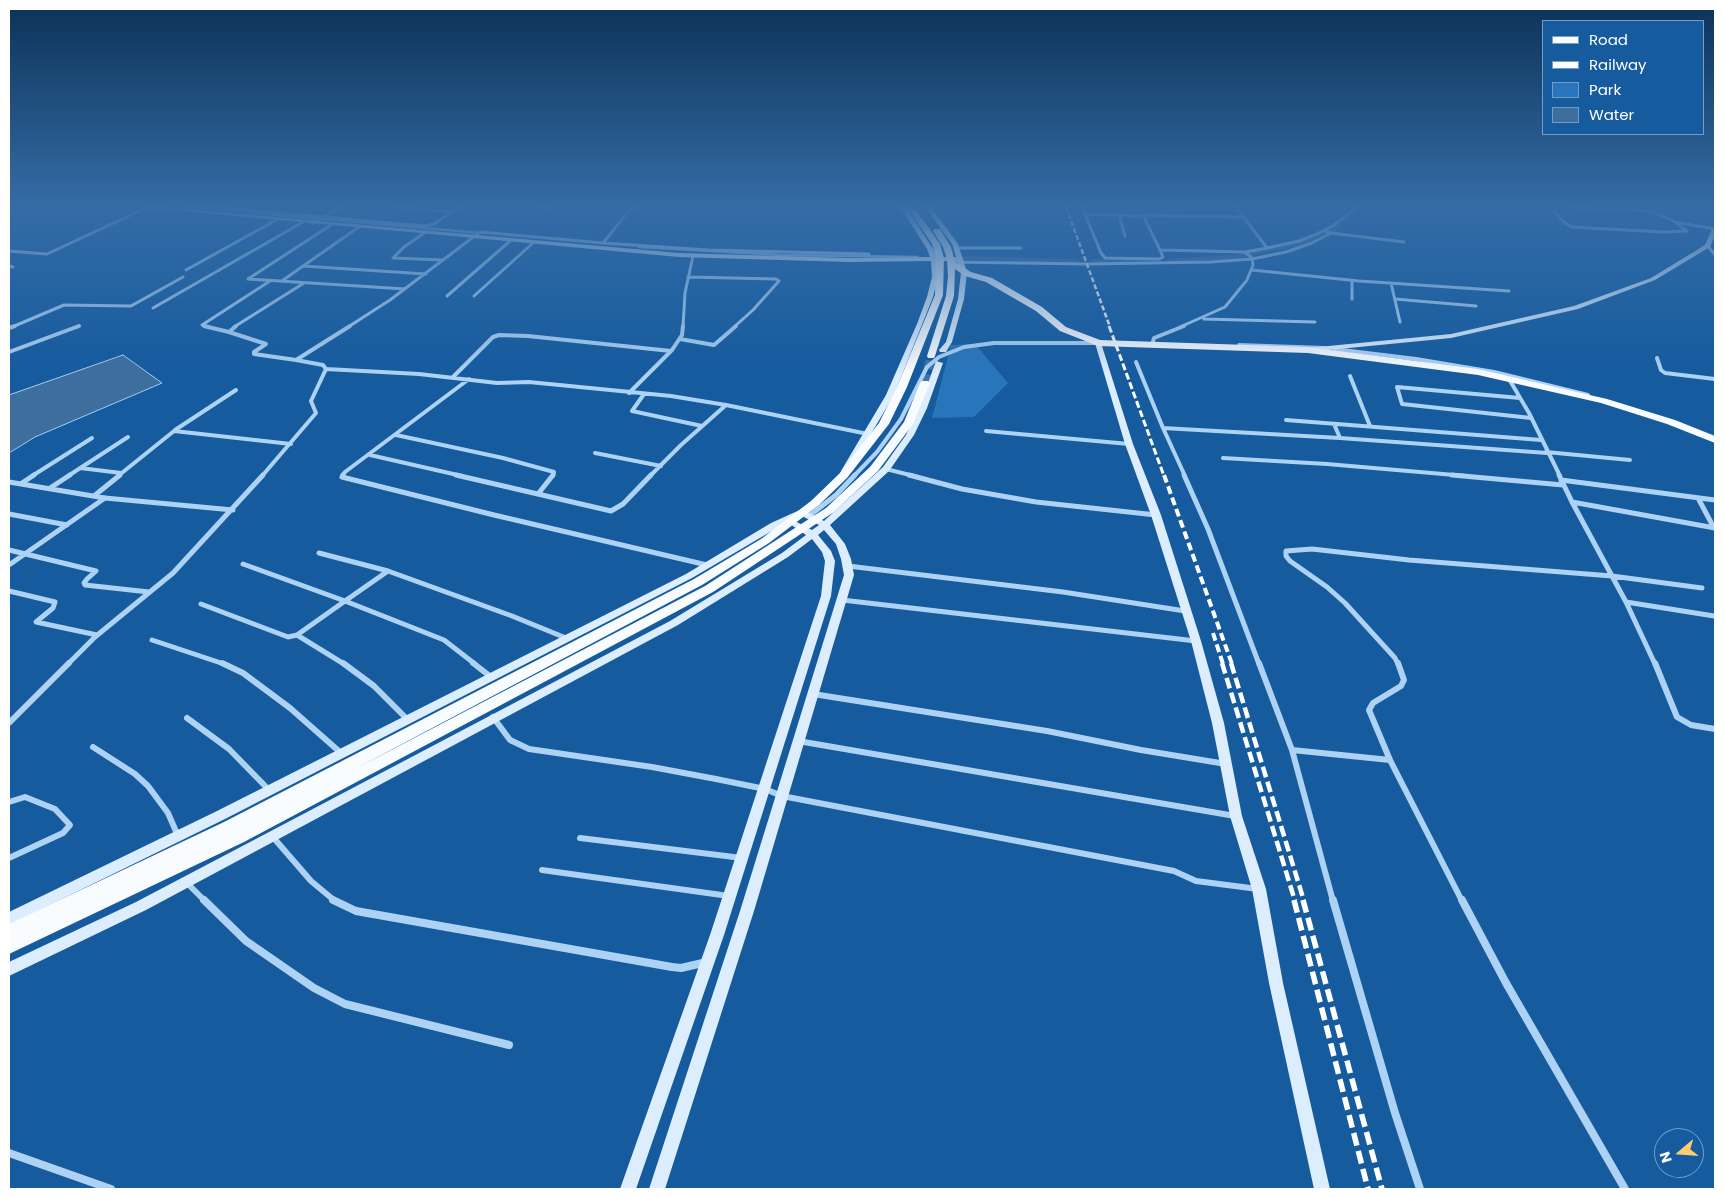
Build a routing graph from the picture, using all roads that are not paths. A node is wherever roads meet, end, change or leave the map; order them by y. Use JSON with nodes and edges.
{"nodes":[{"id":1,"x":197,"y":263,"type":"edge"},
{"id":2,"x":232,"y":263,"type":"edge"},
{"id":3,"x":273,"y":263,"type":"edge"},
{"id":4,"x":307,"y":263,"type":"edge"},
{"id":5,"x":439,"y":263,"type":"edge"},
{"id":6,"x":485,"y":263,"type":"edge"},
{"id":7,"x":511,"y":263,"type":"edge"},
{"id":8,"x":691,"y":263,"type":"edge"},
{"id":9,"x":944,"y":263,"type":"edge"},
{"id":10,"x":946,"y":263,"type":"edge"},
{"id":11,"x":946,"y":263,"type":"edge"},
{"id":12,"x":950,"y":263,"type":"edge"},
{"id":13,"x":962,"y":263,"type":"edge"},
{"id":14,"x":1114,"y":263,"type":"edge"},
{"id":15,"x":1186,"y":263,"type":"edge"},
{"id":16,"x":1252,"y":263,"type":"edge"},
{"id":17,"x":1679,"y":263,"type":"edge"},
{"id":18,"x":302,"y":266,"type":"junction"},
{"id":19,"x":186,"y":270,"type":"dead end"},
{"id":20,"x":1252,"y":270,"type":"junction"},
{"id":21,"x":964,"y":272,"type":"junction"},
{"id":22,"x":426,"y":274,"type":"junction"},
{"id":23,"x":183,"y":277,"type":"dead end"},
{"id":24,"x":688,"y":277,"type":"junction"},
{"id":25,"x":1352,"y":280,"type":"junction"},
{"id":26,"x":271,"y":281,"type":"junction"},
{"id":27,"x":282,"y":282,"type":"junction"},
{"id":28,"x":304,"y":283,"type":"junction"},
{"id":29,"x":1391,"y":283,"type":"junction"},
{"id":30,"x":405,"y":289,"type":"junction"},
{"id":31,"x":1509,"y":291,"type":"dead end"},
{"id":32,"x":447,"y":296,"type":"dead end"},
{"id":33,"x":474,"y":296,"type":"dead end"},
{"id":34,"x":1352,"y":299,"type":"dead end"},
{"id":35,"x":1395,"y":299,"type":"junction"},
{"id":36,"x":1476,"y":306,"type":"dead end"},
{"id":37,"x":153,"y":308,"type":"dead end"},
{"id":38,"x":1201,"y":319,"type":"junction"},
{"id":39,"x":1315,"y":322,"type":"dead end"},
{"id":40,"x":1400,"y":322,"type":"dead end"},
{"id":41,"x":80,"y":326,"type":"dead end"},
{"id":42,"x":9,"y":328,"type":"edge"},
{"id":43,"x":229,"y":332,"type":"junction"},
{"id":44,"x":680,"y":339,"type":"junction"},
{"id":45,"x":1098,"y":343,"type":"junction"},
{"id":46,"x":1152,"y":345,"type":"junction"},
{"id":47,"x":943,"y":350,"type":"tunnel mouth"},
{"id":48,"x":1308,"y":350,"type":"junction"},
{"id":49,"x":670,"y":351,"type":"junction"},
{"id":50,"x":9,"y":352,"type":"edge"},
{"id":51,"x":1657,"y":358,"type":"dead end"},
{"id":52,"x":296,"y":360,"type":"junction"},
{"id":53,"x":935,"y":360,"type":"joint"},
{"id":54,"x":1136,"y":362,"type":"dead end"},
{"id":55,"x":326,"y":369,"type":"junction"},
{"id":56,"x":1350,"y":376,"type":"dead end"},
{"id":57,"x":453,"y":377,"type":"junction"},
{"id":58,"x":469,"y":379,"type":"junction"},
{"id":59,"x":1509,"y":379,"type":"junction"},
{"id":60,"x":1715,"y":379,"type":"edge"},
{"id":61,"x":925,"y":383,"type":"tunnel mouth"},
{"id":62,"x":236,"y":390,"type":"dead end"},
{"id":63,"x":629,"y":393,"type":"junction"},
{"id":64,"x":644,"y":394,"type":"junction"},
{"id":65,"x":1520,"y":398,"type":"junction"},
{"id":66,"x":1604,"y":401,"type":"junction"},
{"id":67,"x":726,"y":404,"type":"junction"},
{"id":68,"x":1531,"y":418,"type":"junction"},
{"id":69,"x":1286,"y":420,"type":"dead end"},
{"id":70,"x":1334,"y":424,"type":"junction"},
{"id":71,"x":702,"y":426,"type":"junction"},
{"id":72,"x":1370,"y":426,"type":"junction"},
{"id":73,"x":1163,"y":428,"type":"junction"},
{"id":74,"x":174,"y":431,"type":"junction"},
{"id":75,"x":986,"y":431,"type":"dead end"},
{"id":76,"x":868,"y":434,"type":"junction"},
{"id":77,"x":396,"y":435,"type":"junction"},
{"id":78,"x":128,"y":437,"type":"dead end"},
{"id":79,"x":92,"y":438,"type":"dead end"},
{"id":80,"x":1340,"y":438,"type":"junction"},
{"id":81,"x":1541,"y":440,"type":"junction"},
{"id":82,"x":1715,"y":440,"type":"edge"},
{"id":83,"x":291,"y":444,"type":"junction"},
{"id":84,"x":1129,"y":444,"type":"junction"},
{"id":85,"x":1547,"y":452,"type":"junction"},
{"id":86,"x":595,"y":453,"type":"dead end"},
{"id":87,"x":370,"y":455,"type":"junction"},
{"id":88,"x":1223,"y":458,"type":"dead end"},
{"id":89,"x":1630,"y":460,"type":"dead end"},
{"id":90,"x":661,"y":466,"type":"junction"},
{"id":91,"x":80,"y":468,"type":"junction"},
{"id":92,"x":886,"y":469,"type":"junction"},
{"id":93,"x":121,"y":473,"type":"junction"},
{"id":94,"x":843,"y":476,"type":"junction"},
{"id":95,"x":9,"y":482,"type":"edge"},
{"id":96,"x":1562,"y":482,"type":"junction"},
{"id":97,"x":21,"y":484,"type":"junction"},
{"id":98,"x":49,"y":488,"type":"junction"},
{"id":99,"x":538,"y":494,"type":"junction"},
{"id":100,"x":94,"y":496,"type":"junction"},
{"id":101,"x":105,"y":498,"type":"junction"},
{"id":102,"x":1698,"y":498,"type":"junction"},
{"id":103,"x":1715,"y":500,"type":"edge"},
{"id":104,"x":1572,"y":502,"type":"junction"},
{"id":105,"x":233,"y":510,"type":"junction"},
{"id":106,"x":9,"y":514,"type":"edge"},
{"id":107,"x":1156,"y":516,"type":"junction"},
{"id":108,"x":810,"y":521,"type":"junction"},
{"id":109,"x":66,"y":524,"type":"junction"},
{"id":110,"x":1715,"y":528,"type":"edge"},
{"id":111,"x":9,"y":550,"type":"edge"},
{"id":112,"x":318,"y":553,"type":"dead end"},
{"id":113,"x":25,"y":554,"type":"junction"},
{"id":114,"x":243,"y":564,"type":"dead end"},
{"id":115,"x":9,"y":565,"type":"edge"},
{"id":116,"x":707,"y":565,"type":"junction"},
{"id":117,"x":848,"y":566,"type":"junction"},
{"id":118,"x":388,"y":571,"type":"junction"},
{"id":119,"x":1612,"y":576,"type":"junction"},
{"id":120,"x":828,"y":586,"type":"junction"},
{"id":121,"x":846,"y":587,"type":"junction"},
{"id":122,"x":1702,"y":588,"type":"dead end"},
{"id":123,"x":9,"y":591,"type":"edge"},
{"id":124,"x":149,"y":592,"type":"junction"},
{"id":125,"x":841,"y":600,"type":"junction"},
{"id":126,"x":345,"y":601,"type":"junction"},
{"id":127,"x":1626,"y":602,"type":"junction"},
{"id":128,"x":201,"y":604,"type":"dead end"},
{"id":129,"x":1185,"y":610,"type":"junction"},
{"id":130,"x":1714,"y":616,"type":"dead end"},
{"id":131,"x":97,"y":635,"type":"junction"},
{"id":132,"x":297,"y":635,"type":"junction"},
{"id":133,"x":566,"y":638,"type":"junction"},
{"id":134,"x":152,"y":640,"type":"dead end"},
{"id":135,"x":1196,"y":641,"type":"junction"},
{"id":136,"x":491,"y":676,"type":"junction"},
{"id":137,"x":812,"y":694,"type":"junction"},
{"id":138,"x":493,"y":717,"type":"junction"},
{"id":139,"x":187,"y":718,"type":"dead end"},
{"id":140,"x":408,"y":720,"type":"junction"},
{"id":141,"x":9,"y":723,"type":"edge"},
{"id":142,"x":1715,"y":728,"type":"edge"},
{"id":143,"x":797,"y":741,"type":"junction"},
{"id":144,"x":93,"y":747,"type":"dead end"},
{"id":145,"x":1292,"y":750,"type":"junction"},
{"id":146,"x":341,"y":753,"type":"junction"},
{"id":147,"x":1390,"y":760,"type":"junction"},
{"id":148,"x":1226,"y":764,"type":"junction"},
{"id":149,"x":765,"y":789,"type":"junction"},
{"id":150,"x":269,"y":790,"type":"junction"},
{"id":151,"x":782,"y":796,"type":"junction"},
{"id":152,"x":9,"y":802,"type":"edge"},
{"id":153,"x":1236,"y":816,"type":"junction"},
{"id":154,"x":178,"y":836,"type":"junction"},
{"id":155,"x":272,"y":836,"type":"junction"},
{"id":156,"x":580,"y":838,"type":"dead end"},
{"id":157,"x":9,"y":858,"type":"edge"},
{"id":158,"x":742,"y":858,"type":"junction"},
{"id":159,"x":542,"y":870,"type":"dead end"},
{"id":160,"x":186,"y":882,"type":"junction"},
{"id":161,"x":1259,"y":890,"type":"junction"},
{"id":162,"x":730,"y":896,"type":"junction"},
{"id":163,"x":9,"y":919,"type":"edge"},
{"id":164,"x":9,"y":932,"type":"edge"},
{"id":165,"x":9,"y":946,"type":"edge"},
{"id":166,"x":708,"y":962,"type":"junction"},
{"id":167,"x":9,"y":969,"type":"edge"},
{"id":168,"x":509,"y":1045,"type":"dead end"},
{"id":169,"x":9,"y":1153,"type":"edge"},
{"id":170,"x":111,"y":1189,"type":"edge"},
{"id":171,"x":628,"y":1189,"type":"edge"},
{"id":172,"x":656,"y":1189,"type":"edge"},
{"id":173,"x":1322,"y":1189,"type":"edge"},
{"id":174,"x":1420,"y":1189,"type":"edge"},
{"id":175,"x":1626,"y":1189,"type":"edge"}],
"edges":[{"from":1,"to":19,"type":"street"},
{"from":2,"to":37,"type":"street"},
{"from":3,"to":26,"type":"street"},
{"from":4,"to":18,"type":"street"},
{"from":5,"to":22,"type":"street"},
{"from":6,"to":32,"type":"street"},
{"from":7,"to":33,"type":"street"},
{"from":8,"to":24,"type":"street"},
{"from":9,"to":76,"type":"main road"},
{"from":10,"to":53,"type":"main road"},
{"from":11,"to":94,"type":"main road"},
{"from":12,"to":21,"type":"main road"},
{"from":13,"to":21,"type":"main road"},
{"from":14,"to":15,"type":"street"},
{"from":16,"to":20,"type":"street"},
{"from":17,"to":48,"type":"main road"},
{"from":18,"to":22,"type":"street"},
{"from":18,"to":27,"type":"street"},
{"from":20,"to":25,"type":"street"},
{"from":20,"to":38,"type":"street"},
{"from":21,"to":45,"type":"main road"},
{"from":21,"to":47,"type":"main road"},
{"from":22,"to":30,"type":"street"},
{"from":23,"to":42,"type":"street"},
{"from":24,"to":44,"type":"street"},
{"from":24,"to":44,"type":"street"},
{"from":25,"to":29,"type":"street"},
{"from":25,"to":34,"type":"street"},
{"from":26,"to":27,"type":"street"},
{"from":26,"to":43,"type":"street"},
{"from":27,"to":28,"type":"street"},
{"from":28,"to":30,"type":"street"},
{"from":28,"to":43,"type":"street"},
{"from":29,"to":31,"type":"street"},
{"from":29,"to":35,"type":"street"},
{"from":30,"to":52,"type":"street"},
{"from":35,"to":36,"type":"street"},
{"from":35,"to":40,"type":"street"},
{"from":38,"to":39,"type":"street"},
{"from":38,"to":46,"type":"street"},
{"from":41,"to":50,"type":"street"},
{"from":43,"to":52,"type":"street"},
{"from":44,"to":49,"type":"street"},
{"from":45,"to":46,"type":"main road"},
{"from":45,"to":84,"type":"main road"},
{"from":46,"to":48,"type":"main road"},
{"from":48,"to":59,"type":"main road"},
{"from":49,"to":57,"type":"street"},
{"from":49,"to":63,"type":"street"},
{"from":51,"to":60,"type":"street"},
{"from":52,"to":55,"type":"street"},
{"from":53,"to":92,"type":"main road"},
{"from":54,"to":73,"type":"street"},
{"from":55,"to":57,"type":"street"},
{"from":55,"to":83,"type":"street"},
{"from":56,"to":72,"type":"street"},
{"from":57,"to":58,"type":"street"},
{"from":58,"to":63,"type":"street"},
{"from":58,"to":77,"type":"street"},
{"from":59,"to":65,"type":"street"},
{"from":59,"to":66,"type":"main road"},
{"from":61,"to":108,"type":"main road"},
{"from":62,"to":74,"type":"street"},
{"from":63,"to":64,"type":"street"},
{"from":64,"to":67,"type":"street"},
{"from":64,"to":71,"type":"street"},
{"from":65,"to":68,"type":"street"},
{"from":65,"to":68,"type":"street"},
{"from":66,"to":82,"type":"main road"},
{"from":66,"to":108,"type":"street"},
{"from":67,"to":71,"type":"street"},
{"from":67,"to":76,"type":"street"},
{"from":68,"to":81,"type":"street"},
{"from":69,"to":70,"type":"street"},
{"from":70,"to":72,"type":"street"},
{"from":70,"to":80,"type":"street"},
{"from":71,"to":90,"type":"street"},
{"from":72,"to":81,"type":"street"},
{"from":73,"to":80,"type":"street"},
{"from":73,"to":145,"type":"street"},
{"from":74,"to":83,"type":"street"},
{"from":74,"to":93,"type":"street"},
{"from":75,"to":84,"type":"street"},
{"from":76,"to":94,"type":"main road"},
{"from":77,"to":87,"type":"street"},
{"from":77,"to":99,"type":"street"},
{"from":78,"to":91,"type":"street"},
{"from":79,"to":97,"type":"street"},
{"from":80,"to":85,"type":"street"},
{"from":81,"to":85,"type":"street"},
{"from":83,"to":105,"type":"street"},
{"from":84,"to":107,"type":"main road"},
{"from":85,"to":89,"type":"street"},
{"from":85,"to":96,"type":"street"},
{"from":86,"to":90,"type":"street"},
{"from":87,"to":99,"type":"street"},
{"from":87,"to":116,"type":"street"},
{"from":88,"to":96,"type":"street"},
{"from":90,"to":99,"type":"street"},
{"from":91,"to":93,"type":"street"},
{"from":91,"to":98,"type":"street"},
{"from":92,"to":107,"type":"street"},
{"from":92,"to":108,"type":"main road"},
{"from":93,"to":100,"type":"street"},
{"from":94,"to":108,"type":"main road"},
{"from":95,"to":97,"type":"street"},
{"from":96,"to":102,"type":"street"},
{"from":96,"to":104,"type":"street"},
{"from":97,"to":98,"type":"street"},
{"from":98,"to":100,"type":"street"},
{"from":100,"to":101,"type":"street"},
{"from":101,"to":105,"type":"street"},
{"from":101,"to":109,"type":"street"},
{"from":102,"to":103,"type":"street"},
{"from":102,"to":110,"type":"street"},
{"from":104,"to":110,"type":"street"},
{"from":104,"to":119,"type":"street"},
{"from":105,"to":124,"type":"street"},
{"from":106,"to":109,"type":"street"},
{"from":107,"to":129,"type":"main road"},
{"from":108,"to":116,"type":"main road"},
{"from":108,"to":117,"type":"main road"},
{"from":108,"to":120,"type":"main road"},
{"from":108,"to":138,"type":"main road"},
{"from":108,"to":164,"type":"main road"},
{"from":108,"to":165,"type":"main road"},
{"from":109,"to":113,"type":"street"},
{"from":111,"to":113,"type":"street"},
{"from":112,"to":118,"type":"street"},
{"from":113,"to":115,"type":"street"},
{"from":113,"to":124,"type":"street"},
{"from":114,"to":126,"type":"street"},
{"from":116,"to":133,"type":"main road"},
{"from":117,"to":121,"type":"main road"},
{"from":117,"to":129,"type":"street"},
{"from":118,"to":126,"type":"street"},
{"from":118,"to":133,"type":"street"},
{"from":119,"to":122,"type":"street"},
{"from":119,"to":127,"type":"street"},
{"from":119,"to":147,"type":"street"},
{"from":120,"to":121,"type":"main road"},
{"from":120,"to":149,"type":"main road"},
{"from":121,"to":125,"type":"main road"},
{"from":123,"to":131,"type":"street"},
{"from":124,"to":131,"type":"street"},
{"from":125,"to":135,"type":"street"},
{"from":125,"to":137,"type":"main road"},
{"from":126,"to":132,"type":"street"},
{"from":126,"to":136,"type":"street"},
{"from":127,"to":130,"type":"street"},
{"from":127,"to":142,"type":"street"},
{"from":128,"to":132,"type":"street"},
{"from":129,"to":135,"type":"main road"},
{"from":131,"to":141,"type":"street"},
{"from":132,"to":140,"type":"street"},
{"from":133,"to":136,"type":"main road"},
{"from":134,"to":146,"type":"street"},
{"from":135,"to":148,"type":"main road"},
{"from":136,"to":140,"type":"main road"},
{"from":137,"to":143,"type":"main road"},
{"from":137,"to":148,"type":"street"},
{"from":138,"to":149,"type":"street"},
{"from":138,"to":155,"type":"main road"},
{"from":139,"to":150,"type":"street"},
{"from":140,"to":146,"type":"main road"},
{"from":143,"to":151,"type":"main road"},
{"from":143,"to":153,"type":"street"},
{"from":144,"to":154,"type":"street"},
{"from":145,"to":147,"type":"street"},
{"from":145,"to":174,"type":"street"},
{"from":146,"to":150,"type":"main road"},
{"from":147,"to":175,"type":"street"},
{"from":148,"to":153,"type":"main road"},
{"from":149,"to":151,"type":"street"},
{"from":149,"to":158,"type":"main road"},
{"from":150,"to":154,"type":"main road"},
{"from":151,"to":161,"type":"street"},
{"from":151,"to":172,"type":"main road"},
{"from":152,"to":157,"type":"street"},
{"from":153,"to":161,"type":"main road"},
{"from":154,"to":163,"type":"main road"},
{"from":155,"to":160,"type":"main road"},
{"from":155,"to":166,"type":"street"},
{"from":156,"to":158,"type":"street"},
{"from":158,"to":162,"type":"main road"},
{"from":159,"to":162,"type":"street"},
{"from":160,"to":167,"type":"main road"},
{"from":160,"to":168,"type":"street"},
{"from":161,"to":173,"type":"main road"},
{"from":162,"to":166,"type":"main road"},
{"from":166,"to":171,"type":"main road"},
{"from":169,"to":170,"type":"street"}]}
